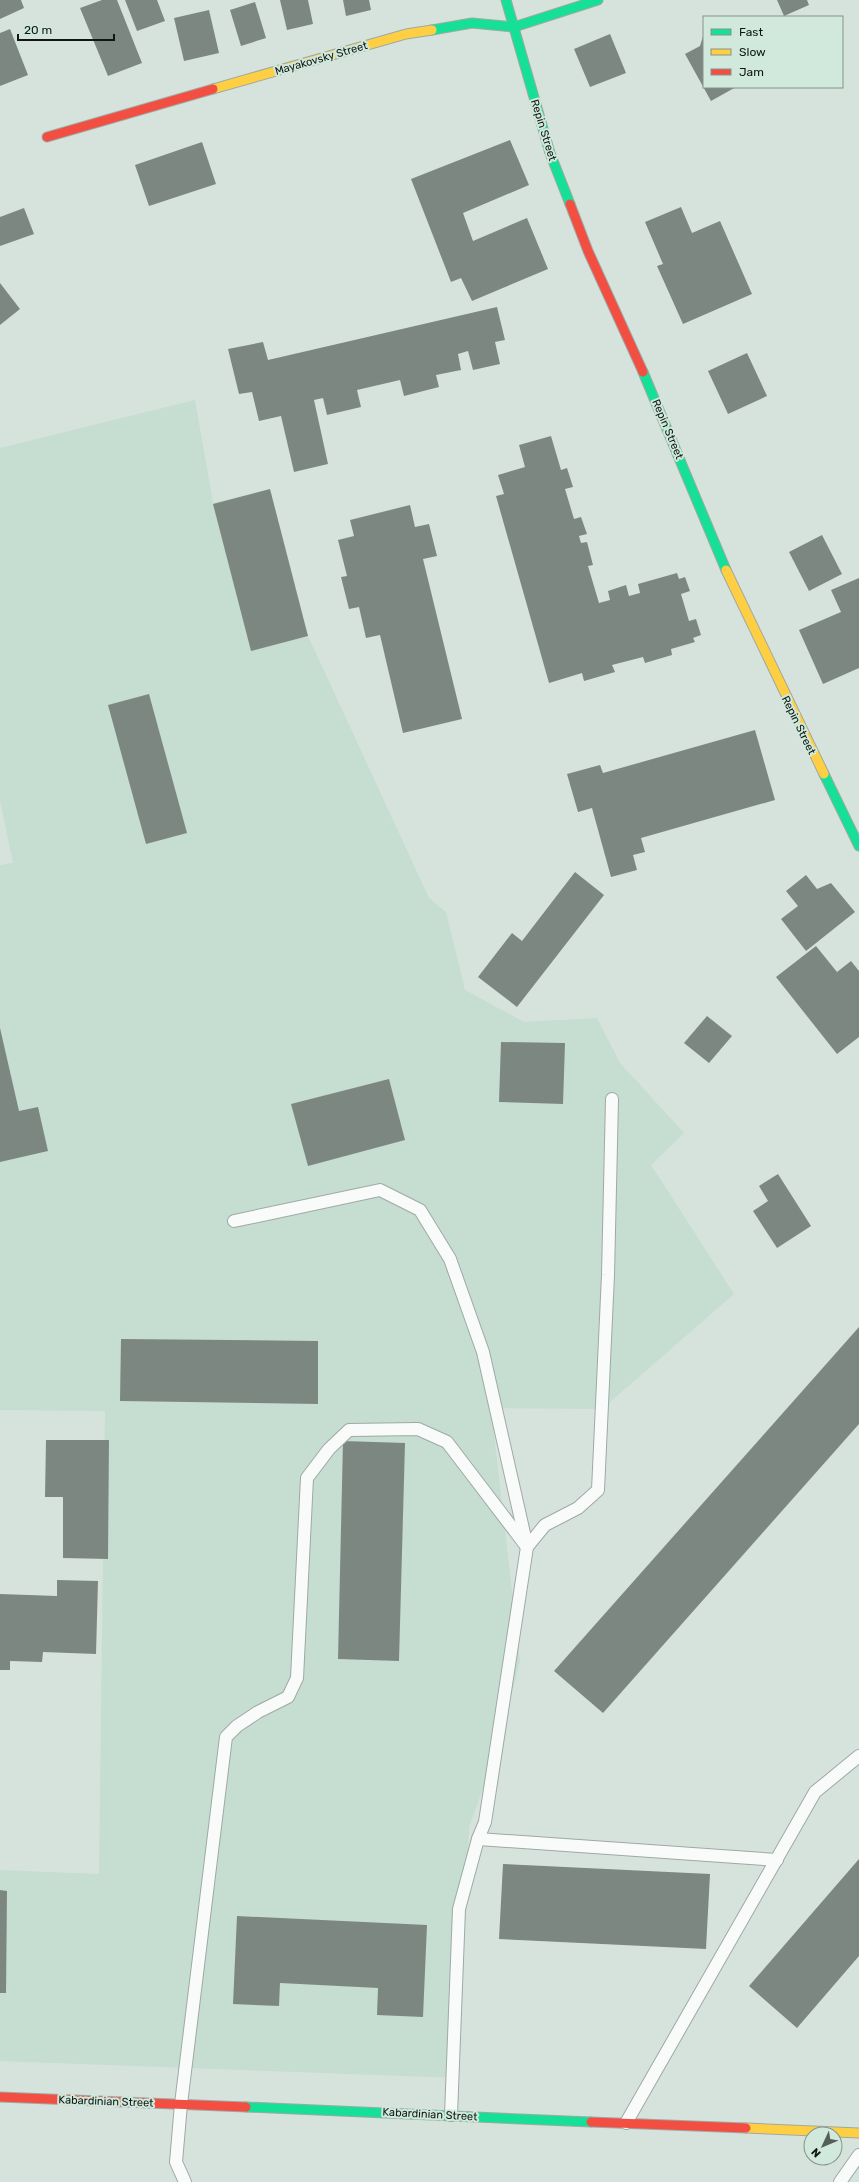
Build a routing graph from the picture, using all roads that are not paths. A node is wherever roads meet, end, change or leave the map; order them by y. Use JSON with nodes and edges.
{"nodes":[{"id":1,"x":506,"y":0,"type":"edge"},
{"id":2,"x":598,"y":0,"type":"edge"},
{"id":3,"x":514,"y":27,"type":"junction"},
{"id":4,"x":47,"y":137,"type":"dead end"},
{"id":5,"x":859,"y":846,"type":"edge"},
{"id":6,"x":612,"y":1099,"type":"dead end"},
{"id":7,"x":234,"y":1222,"type":"dead end"},
{"id":8,"x":527,"y":1547,"type":"junction"},
{"id":9,"x":859,"y":1756,"type":"edge"},
{"id":10,"x":478,"y":1839,"type":"junction"},
{"id":11,"x":777,"y":1860,"type":"junction"},
{"id":12,"x":0,"y":2097,"type":"edge"},
{"id":13,"x":181,"y":2104,"type":"junction"},
{"id":14,"x":451,"y":2115,"type":"junction"},
{"id":15,"x":626,"y":2123,"type":"junction"},
{"id":16,"x":859,"y":2133,"type":"edge"},
{"id":17,"x":859,"y":2155,"type":"edge"},
{"id":18,"x":185,"y":2182,"type":"edge"},
{"id":19,"x":840,"y":2182,"type":"edge"}],
"edges":[{"from":1,"to":3,"type":"street","name":"Repin Street"},
{"from":2,"to":3,"type":"street","name":"Mayakovsky Street"},
{"from":3,"to":4,"type":"street","name":"Mayakovsky Street"},
{"from":3,"to":5,"type":"street","name":"Repin Street"},
{"from":6,"to":8,"type":"lane"},
{"from":7,"to":8,"type":"lane"},
{"from":8,"to":10,"type":"lane"},
{"from":8,"to":13,"type":"lane"},
{"from":9,"to":11,"type":"lane"},
{"from":10,"to":11,"type":"lane"},
{"from":10,"to":14,"type":"lane"},
{"from":11,"to":15,"type":"lane"},
{"from":12,"to":13,"type":"street","name":"Kabardinian Street"},
{"from":13,"to":14,"type":"street","name":"Kabardinian Street"},
{"from":13,"to":18,"type":"lane"},
{"from":14,"to":15,"type":"street","name":"Kabardinian Street"},
{"from":15,"to":16,"type":"street","name":"Kabardinian Street"},
{"from":17,"to":19,"type":"lane"}]}
